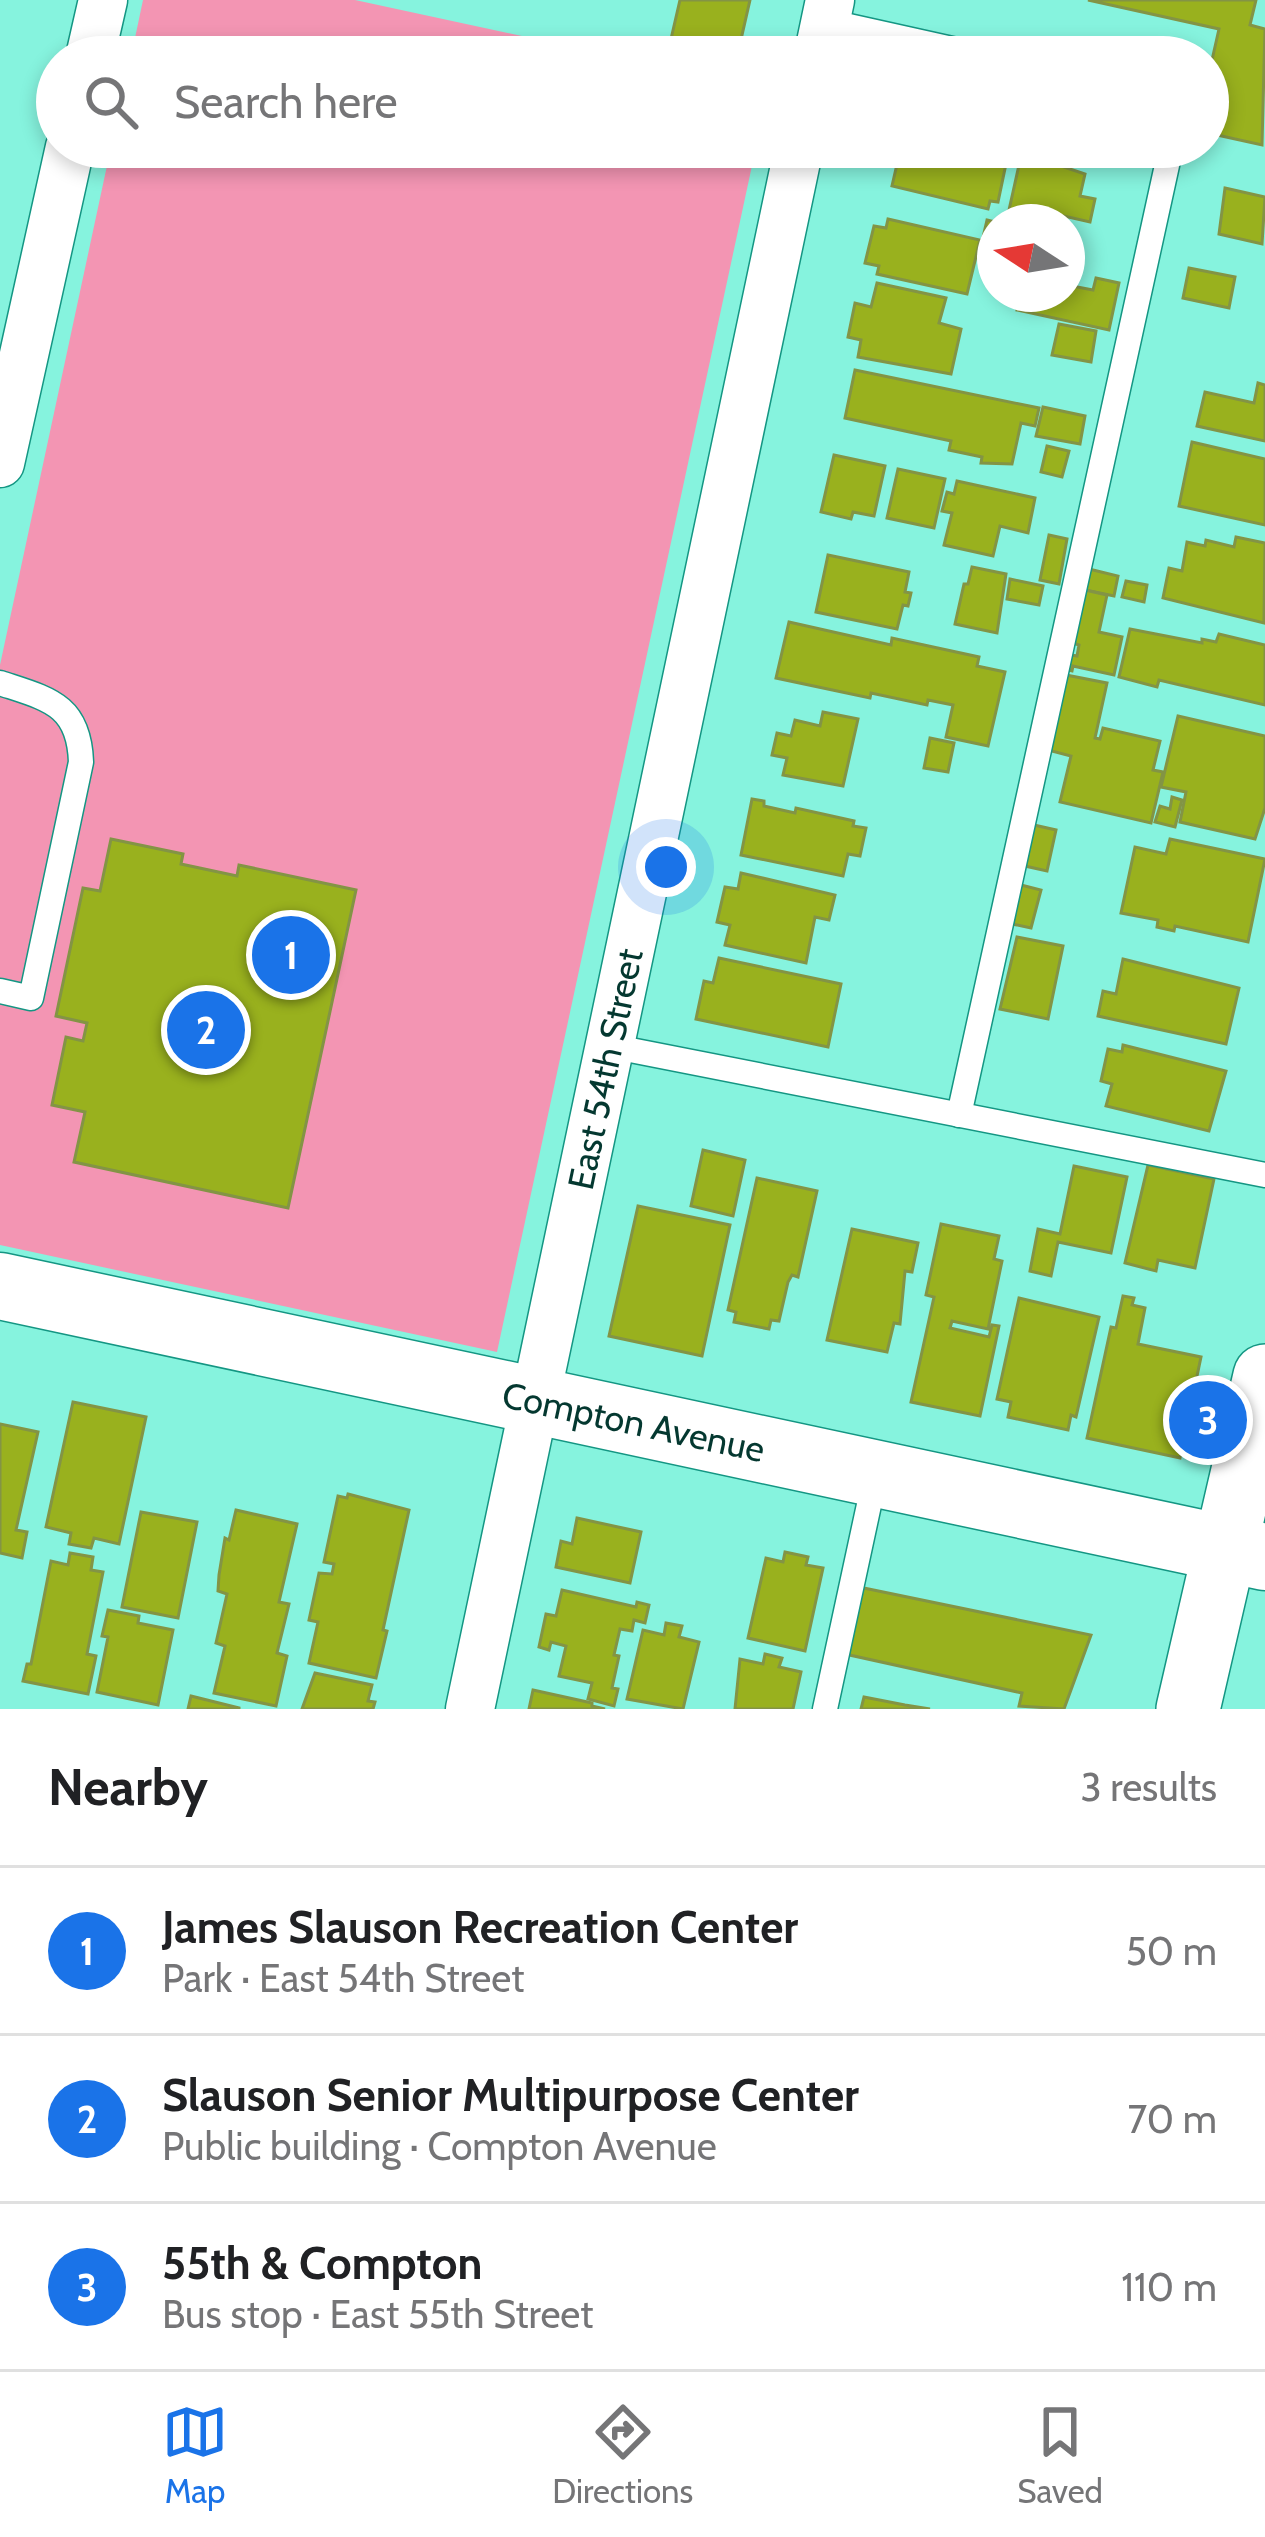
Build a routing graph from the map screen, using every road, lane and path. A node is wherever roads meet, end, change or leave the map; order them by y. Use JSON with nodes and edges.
{"nodes":[{"id":1,"x":103,"y":0,"type":"edge"},
{"id":2,"x":825,"y":26,"type":"edge"},
{"id":3,"x":95,"y":36,"type":"edge"},
{"id":4,"x":878,"y":36,"type":"edge"},
{"id":5,"x":65,"y":168,"type":"edge"},
{"id":6,"x":795,"y":168,"type":"edge"},
{"id":7,"x":1166,"y":168,"type":"edge"},
{"id":8,"x":0,"y":464,"type":"edge"},
{"id":9,"x":0,"y":683,"type":"edge"},
{"id":10,"x":0,"y":991,"type":"edge"},
{"id":11,"x":610,"y":1046,"type":"junction"},
{"id":12,"x":959,"y":1115,"type":"junction"},
{"id":13,"x":1265,"y":1175,"type":"edge"},
{"id":14,"x":0,"y":1286,"type":"edge"},
{"id":15,"x":1265,"y":1376,"type":"edge"},
{"id":16,"x":535,"y":1402,"type":"junction"},
{"id":17,"x":875,"y":1474,"type":"junction"},
{"id":18,"x":1246,"y":1553,"type":"edge"},
{"id":19,"x":470,"y":1709,"type":"edge"},
{"id":20,"x":825,"y":1709,"type":"edge"},
{"id":21,"x":1188,"y":1709,"type":"edge"}],
"edges":[{"from":1,"to":3,"type":"street"},
{"from":2,"to":4,"type":"lane"},
{"from":5,"to":8,"type":"street"},
{"from":6,"to":11,"type":"street","name":"East 54th Street"},
{"from":7,"to":12,"type":"lane"},
{"from":9,"to":10,"type":"lane"},
{"from":11,"to":12,"type":"lane"},
{"from":11,"to":16,"type":"street","name":"East 54th Street"},
{"from":12,"to":13,"type":"lane"},
{"from":14,"to":16,"type":"main road","name":"Compton Avenue"},
{"from":15,"to":18,"type":"street"},
{"from":16,"to":17,"type":"main road","name":"Compton Avenue"},
{"from":16,"to":19,"type":"street","name":"East 54th Street"},
{"from":17,"to":18,"type":"main road","name":"Compton Avenue"},
{"from":17,"to":20,"type":"lane"},
{"from":18,"to":21,"type":"street"}]}
